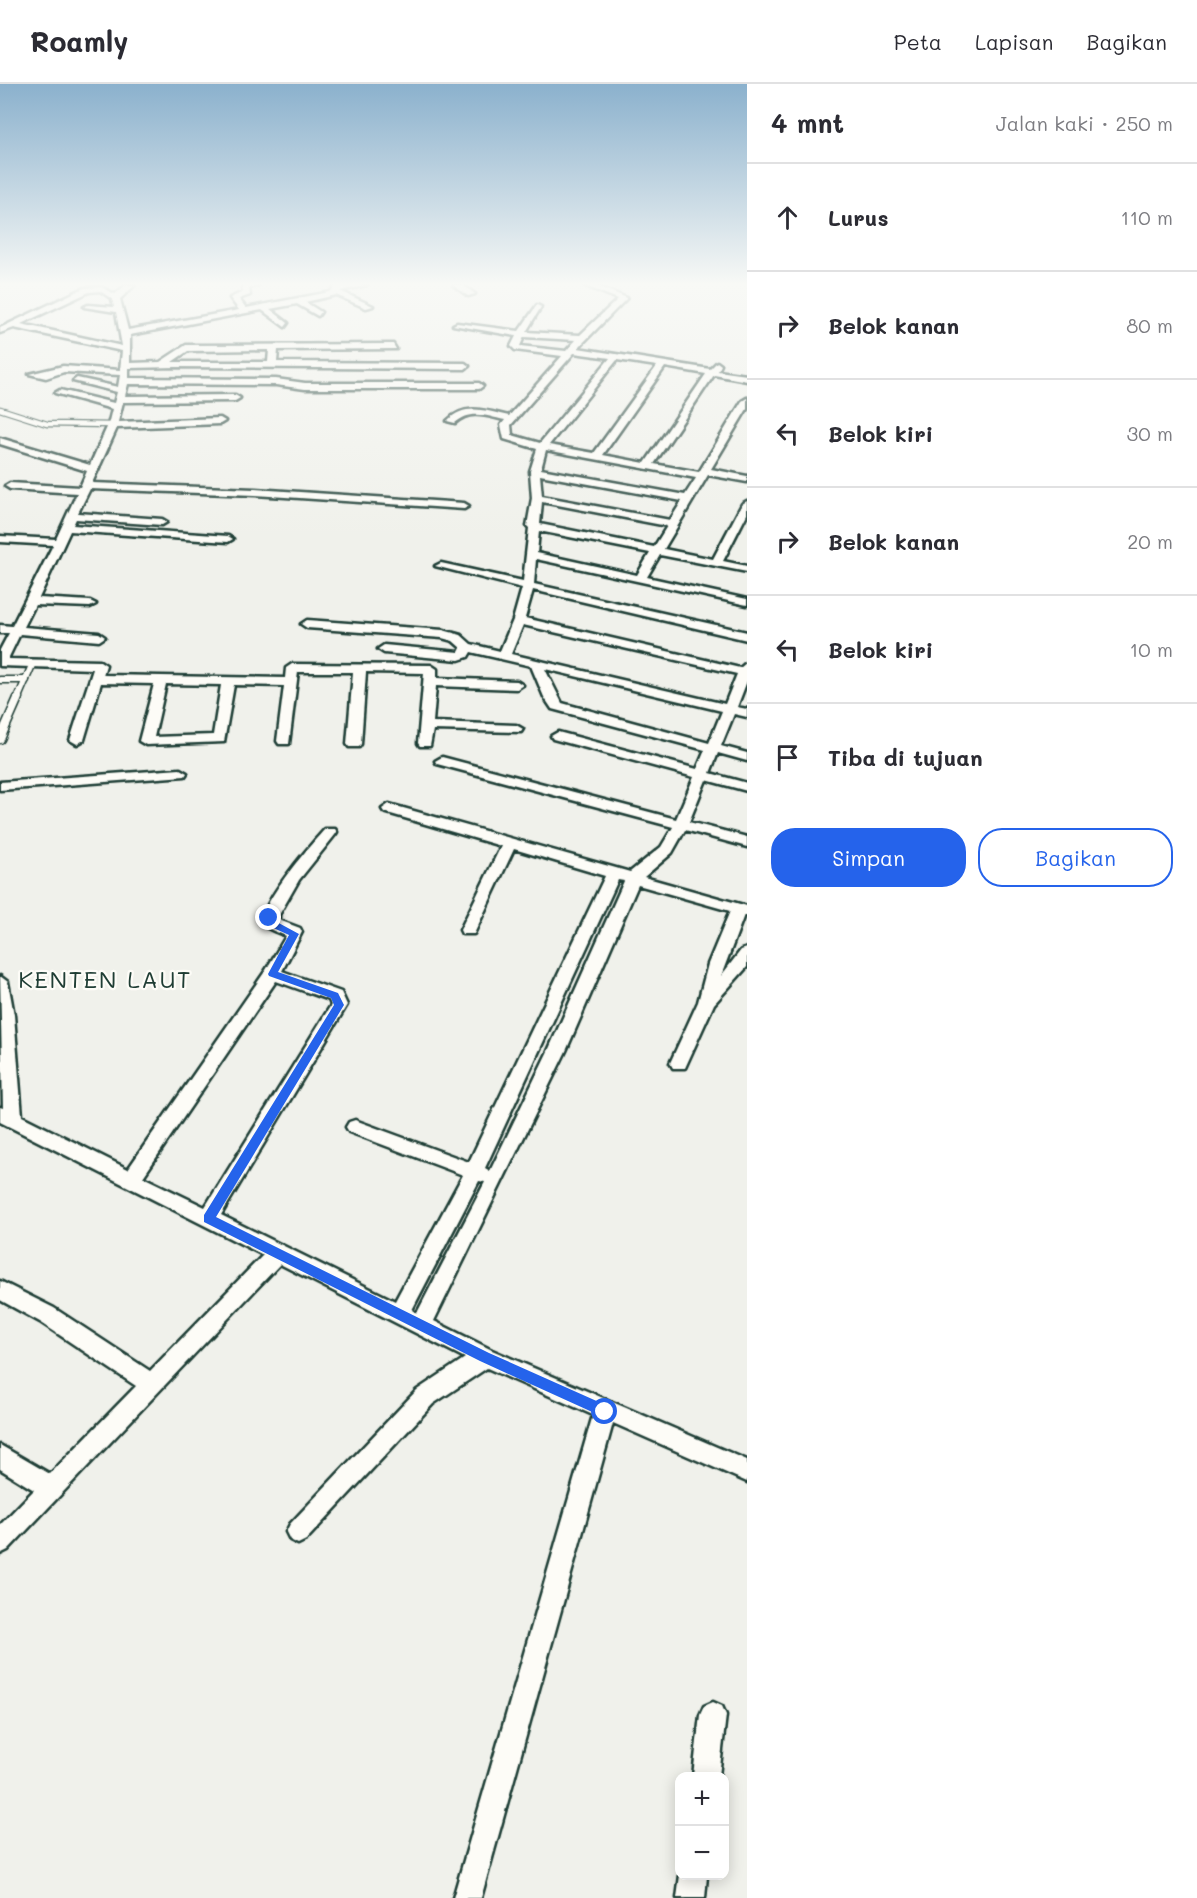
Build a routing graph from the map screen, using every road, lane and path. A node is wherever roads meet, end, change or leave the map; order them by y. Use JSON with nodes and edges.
{"nodes":[{"id":1,"x":714,"y":369,"type":"edge"},
{"id":2,"x":61,"y":370,"type":"edge"},
{"id":3,"x":65,"y":370,"type":"edge"},
{"id":4,"x":124,"y":370,"type":"edge"},
{"id":5,"x":152,"y":370,"type":"edge"},
{"id":6,"x":555,"y":370,"type":"edge"},
{"id":7,"x":605,"y":370,"type":"edge"},
{"id":8,"x":659,"y":370,"type":"edge"},
{"id":9,"x":716,"y":370,"type":"edge"},
{"id":10,"x":33,"y":374,"type":"dead end"},
{"id":11,"x":747,"y":378,"type":"edge"},
{"id":12,"x":77,"y":381,"type":"dead end"},
{"id":13,"x":122,"y":386,"type":"junction"},
{"id":14,"x":479,"y":386,"type":"dead end"},
{"id":15,"x":60,"y":393,"type":"dead end"},
{"id":16,"x":235,"y":398,"type":"dead end"},
{"id":17,"x":747,"y":401,"type":"edge"},
{"id":18,"x":0,"y":410,"type":"edge"},
{"id":19,"x":512,"y":419,"type":"junction"},
{"id":20,"x":452,"y":421,"type":"dead end"},
{"id":21,"x":220,"y":422,"type":"dead end"},
{"id":22,"x":112,"y":424,"type":"junction"},
{"id":23,"x":0,"y":441,"type":"edge"},
{"id":24,"x":543,"y":446,"type":"junction"},
{"id":25,"x":0,"y":449,"type":"edge"},
{"id":26,"x":596,"y":457,"type":"junction"},
{"id":27,"x":648,"y":466,"type":"junction"},
{"id":28,"x":535,"y":471,"type":"junction"},
{"id":29,"x":703,"y":474,"type":"junction"},
{"id":30,"x":747,"y":478,"type":"edge"},
{"id":31,"x":89,"y":480,"type":"junction"},
{"id":32,"x":10,"y":486,"type":"dead end"},
{"id":33,"x":537,"y":498,"type":"junction"},
{"id":34,"x":689,"y":499,"type":"junction"},
{"id":35,"x":747,"y":504,"type":"edge"},
{"id":36,"x":464,"y":506,"type":"dead end"},
{"id":37,"x":74,"y":516,"type":"junction"},
{"id":38,"x":162,"y":522,"type":"dead end"},
{"id":39,"x":674,"y":525,"type":"junction"},
{"id":40,"x":532,"y":526,"type":"junction"},
{"id":41,"x":68,"y":528,"type":"junction"},
{"id":42,"x":0,"y":539,"type":"edge"},
{"id":43,"x":228,"y":539,"type":"dead end"},
{"id":44,"x":61,"y":542,"type":"junction"},
{"id":45,"x":659,"y":551,"type":"junction"},
{"id":46,"x":531,"y":555,"type":"junction"},
{"id":47,"x":717,"y":562,"type":"junction"},
{"id":48,"x":441,"y":566,"type":"dead end"},
{"id":49,"x":747,"y":569,"type":"edge"},
{"id":50,"x":641,"y":578,"type":"junction"},
{"id":51,"x":528,"y":587,"type":"junction"},
{"id":52,"x":32,"y":601,"type":"junction"},
{"id":53,"x":747,"y":602,"type":"edge"},
{"id":54,"x":90,"y":604,"type":"dead end"},
{"id":55,"x":519,"y":620,"type":"junction"},
{"id":56,"x":307,"y":624,"type":"dead end"},
{"id":57,"x":0,"y":629,"type":"edge"},
{"id":58,"x":15,"y":630,"type":"junction"},
{"id":59,"x":747,"y":636,"type":"edge"},
{"id":60,"x":99,"y":637,"type":"dead end"},
{"id":61,"x":467,"y":647,"type":"junction"},
{"id":62,"x":384,"y":649,"type":"dead end"},
{"id":63,"x":505,"y":654,"type":"junction"},
{"id":64,"x":0,"y":662,"type":"edge"},
{"id":65,"x":536,"y":662,"type":"junction"},
{"id":66,"x":33,"y":663,"type":"junction"},
{"id":67,"x":360,"y":669,"type":"junction"},
{"id":68,"x":746,"y":670,"type":"edge"},
{"id":69,"x":96,"y":679,"type":"junction"},
{"id":70,"x":0,"y":680,"type":"edge"},
{"id":71,"x":26,"y":680,"type":"junction"},
{"id":72,"x":161,"y":680,"type":"junction"},
{"id":73,"x":228,"y":681,"type":"junction"},
{"id":74,"x":289,"y":682,"type":"junction"},
{"id":75,"x":430,"y":682,"type":"junction"},
{"id":76,"x":517,"y":685,"type":"dead end"},
{"id":77,"x":731,"y":710,"type":"junction"},
{"id":78,"x":747,"y":713,"type":"edge"},
{"id":79,"x":426,"y":726,"type":"junction"},
{"id":80,"x":516,"y":729,"type":"dead end"},
{"id":81,"x":558,"y":736,"type":"dead end"},
{"id":82,"x":0,"y":739,"type":"edge"},
{"id":83,"x":77,"y":740,"type":"dead end"},
{"id":84,"x":284,"y":741,"type":"dead end"},
{"id":85,"x":425,"y":742,"type":"dead end"},
{"id":86,"x":354,"y":744,"type":"dead end"},
{"id":87,"x":712,"y":748,"type":"junction"},
{"id":88,"x":747,"y":757,"type":"edge"},
{"id":89,"x":442,"y":761,"type":"dead end"},
{"id":90,"x":180,"y":773,"type":"dead end"},
{"id":91,"x":701,"y":776,"type":"junction"},
{"id":92,"x":0,"y":786,"type":"edge"},
{"id":93,"x":747,"y":787,"type":"edge"},
{"id":94,"x":389,"y":809,"type":"dead end"},
{"id":95,"x":681,"y":825,"type":"junction"},
{"id":96,"x":330,"y":832,"type":"dead end"},
{"id":97,"x":747,"y":842,"type":"edge"},
{"id":98,"x":509,"y":844,"type":"junction"},
{"id":99,"x":614,"y":873,"type":"junction"},
{"id":100,"x":633,"y":878,"type":"junction"},
{"id":101,"x":743,"y":909,"type":"edge"},
{"id":102,"x":468,"y":930,"type":"dead end"},
{"id":103,"x":747,"y":954,"type":"edge"},
{"id":104,"x":272,"y":974,"type":"junction"},
{"id":105,"x":0,"y":982,"type":"edge"},
{"id":106,"x":706,"y":1002,"type":"junction"},
{"id":107,"x":533,"y":1045,"type":"junction"},
{"id":108,"x":557,"y":1051,"type":"junction"},
{"id":109,"x":679,"y":1063,"type":"dead end"},
{"id":110,"x":510,"y":1095,"type":"junction"},
{"id":111,"x":533,"y":1101,"type":"junction"},
{"id":112,"x":6,"y":1117,"type":"edge"},
{"id":113,"x":355,"y":1126,"type":"dead end"},
{"id":114,"x":474,"y":1172,"type":"junction"},
{"id":115,"x":496,"y":1179,"type":"junction"},
{"id":116,"x":130,"y":1181,"type":"junction"},
{"id":117,"x":208,"y":1219,"type":"junction"},
{"id":118,"x":279,"y":1252,"type":"junction"},
{"id":119,"x":0,"y":1290,"type":"edge"},
{"id":120,"x":399,"y":1314,"type":"junction"},
{"id":121,"x":422,"y":1324,"type":"junction"},
{"id":122,"x":485,"y":1357,"type":"junction"},
{"id":123,"x":151,"y":1384,"type":"junction"},
{"id":124,"x":605,"y":1412,"type":"junction"},
{"id":125,"x":0,"y":1456,"type":"edge"},
{"id":126,"x":747,"y":1471,"type":"edge"},
{"id":127,"x":51,"y":1488,"type":"junction"},
{"id":128,"x":298,"y":1532,"type":"dead end"},
{"id":129,"x":0,"y":1542,"type":"edge"},
{"id":130,"x":713,"y":1715,"type":"dead end"},
{"id":131,"x":706,"y":1772,"type":"edge"},
{"id":132,"x":693,"y":1880,"type":"edge"},
{"id":133,"x":467,"y":1898,"type":"edge"},
{"id":134,"x":691,"y":1898,"type":"edge"}],
"edges":[{"from":1,"to":27,"type":"street"},
{"from":2,"to":10,"type":"street"},
{"from":3,"to":13,"type":"street"},
{"from":4,"to":13,"type":"street"},
{"from":5,"to":13,"type":"street"},
{"from":6,"to":19,"type":"street"},
{"from":7,"to":24,"type":"street"},
{"from":8,"to":26,"type":"street"},
{"from":9,"to":11,"type":"street"},
{"from":12,"to":13,"type":"street"},
{"from":13,"to":14,"type":"street"},
{"from":13,"to":15,"type":"street"},
{"from":13,"to":16,"type":"street"},
{"from":13,"to":22,"type":"street"},
{"from":17,"to":29,"type":"street"},
{"from":18,"to":22,"type":"lane"},
{"from":19,"to":20,"type":"street"},
{"from":19,"to":24,"type":"street"},
{"from":21,"to":22,"type":"street"},
{"from":22,"to":31,"type":"street"},
{"from":23,"to":31,"type":"street"},
{"from":24,"to":26,"type":"street"},
{"from":24,"to":28,"type":"street"},
{"from":25,"to":31,"type":"street"},
{"from":26,"to":27,"type":"street"},
{"from":27,"to":29,"type":"street"},
{"from":28,"to":33,"type":"street"},
{"from":28,"to":34,"type":"street"},
{"from":29,"to":30,"type":"street"},
{"from":29,"to":34,"type":"street"},
{"from":31,"to":32,"type":"street"},
{"from":31,"to":36,"type":"street"},
{"from":31,"to":37,"type":"street"},
{"from":33,"to":39,"type":"street"},
{"from":33,"to":40,"type":"street"},
{"from":34,"to":39,"type":"street"},
{"from":35,"to":47,"type":"street"},
{"from":37,"to":38,"type":"street"},
{"from":37,"to":41,"type":"street"},
{"from":39,"to":45,"type":"street"},
{"from":40,"to":45,"type":"street"},
{"from":40,"to":46,"type":"street"},
{"from":41,"to":43,"type":"street"},
{"from":41,"to":44,"type":"street"},
{"from":42,"to":44,"type":"street"},
{"from":44,"to":52,"type":"street"},
{"from":45,"to":47,"type":"street"},
{"from":45,"to":50,"type":"street"},
{"from":46,"to":50,"type":"street"},
{"from":46,"to":51,"type":"street"},
{"from":47,"to":49,"type":"street"},
{"from":48,"to":51,"type":"street"},
{"from":50,"to":53,"type":"street"},
{"from":51,"to":55,"type":"street"},
{"from":51,"to":59,"type":"street"},
{"from":52,"to":54,"type":"street"},
{"from":52,"to":58,"type":"street"},
{"from":55,"to":63,"type":"street"},
{"from":55,"to":68,"type":"street"},
{"from":56,"to":61,"type":"street"},
{"from":57,"to":58,"type":"street"},
{"from":58,"to":60,"type":"street"},
{"from":58,"to":64,"type":"street"},
{"from":61,"to":62,"type":"street"},
{"from":61,"to":63,"type":"street"},
{"from":63,"to":65,"type":"street"},
{"from":64,"to":66,"type":"street"},
{"from":65,"to":77,"type":"street"},
{"from":65,"to":87,"type":"street"},
{"from":66,"to":69,"type":"street"},
{"from":66,"to":71,"type":"lane"},
{"from":67,"to":74,"type":"street"},
{"from":67,"to":75,"type":"street"},
{"from":67,"to":86,"type":"street"},
{"from":68,"to":77,"type":"street"},
{"from":69,"to":72,"type":"street"},
{"from":69,"to":83,"type":"street"},
{"from":70,"to":71,"type":"lane"},
{"from":71,"to":82,"type":"lane"},
{"from":72,"to":73,"type":"street"},
{"from":72,"to":73,"type":"street"},
{"from":73,"to":74,"type":"street"},
{"from":74,"to":84,"type":"street"},
{"from":75,"to":76,"type":"street"},
{"from":75,"to":79,"type":"street"},
{"from":77,"to":78,"type":"street"},
{"from":77,"to":87,"type":"street"},
{"from":79,"to":80,"type":"street"},
{"from":79,"to":85,"type":"street"},
{"from":81,"to":91,"type":"street"},
{"from":87,"to":88,"type":"street"},
{"from":87,"to":91,"type":"street"},
{"from":89,"to":95,"type":"street"},
{"from":90,"to":92,"type":"street"},
{"from":91,"to":93,"type":"street"},
{"from":91,"to":95,"type":"street"},
{"from":94,"to":98,"type":"street"},
{"from":95,"to":97,"type":"street"},
{"from":95,"to":100,"type":"street"},
{"from":96,"to":104,"type":"street"},
{"from":98,"to":99,"type":"street"},
{"from":98,"to":102,"type":"street"},
{"from":99,"to":100,"type":"street"},
{"from":99,"to":107,"type":"street"},
{"from":100,"to":101,"type":"street"},
{"from":100,"to":108,"type":"street"},
{"from":101,"to":106,"type":"street"},
{"from":103,"to":106,"type":"street"},
{"from":104,"to":116,"type":"street"},
{"from":104,"to":117,"type":"street"},
{"from":105,"to":112,"type":"street"},
{"from":106,"to":109,"type":"street"},
{"from":107,"to":108,"type":"street"},
{"from":107,"to":110,"type":"street"},
{"from":108,"to":111,"type":"street"},
{"from":110,"to":111,"type":"street"},
{"from":110,"to":114,"type":"street"},
{"from":111,"to":115,"type":"street"},
{"from":112,"to":116,"type":"street"},
{"from":113,"to":114,"type":"street"},
{"from":114,"to":115,"type":"street"},
{"from":114,"to":120,"type":"street"},
{"from":115,"to":121,"type":"street"},
{"from":116,"to":117,"type":"street"},
{"from":117,"to":118,"type":"street"},
{"from":118,"to":120,"type":"street"},
{"from":118,"to":123,"type":"street"},
{"from":119,"to":123,"type":"street"},
{"from":120,"to":121,"type":"street"},
{"from":121,"to":122,"type":"street"},
{"from":122,"to":124,"type":"street"},
{"from":122,"to":128,"type":"street"},
{"from":123,"to":127,"type":"street"},
{"from":124,"to":126,"type":"street"},
{"from":124,"to":133,"type":"street"},
{"from":125,"to":127,"type":"street"},
{"from":127,"to":129,"type":"street"},
{"from":130,"to":131,"type":"street"},
{"from":132,"to":134,"type":"street"}]}
